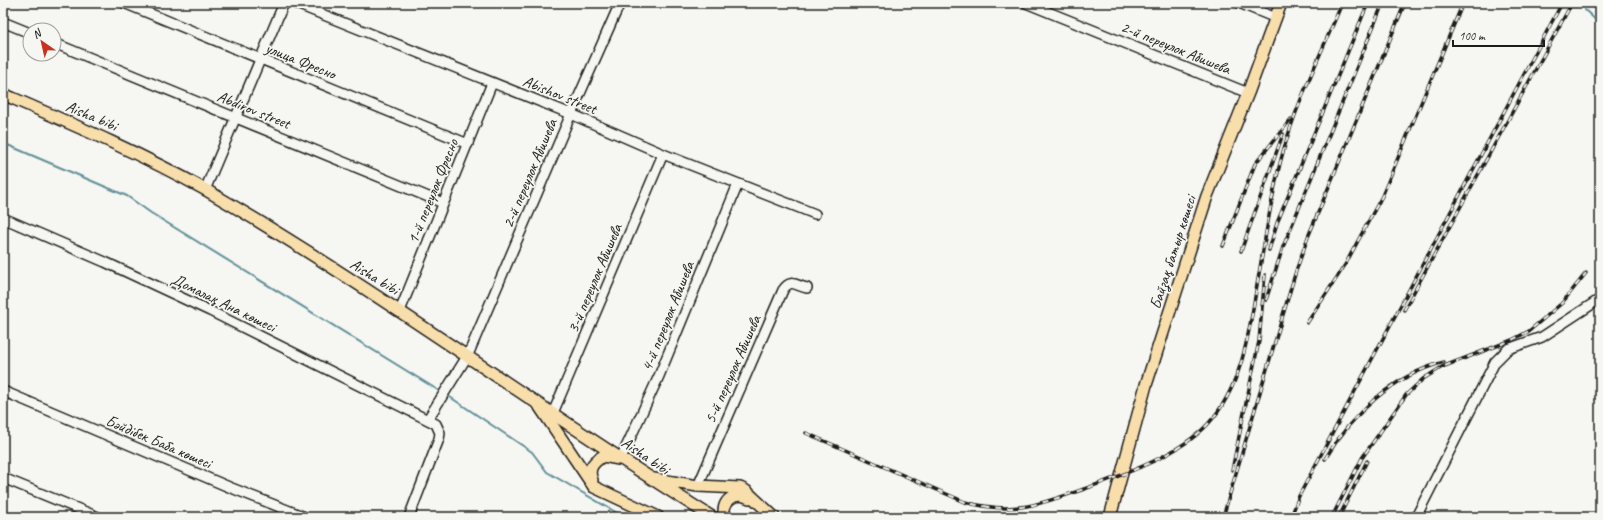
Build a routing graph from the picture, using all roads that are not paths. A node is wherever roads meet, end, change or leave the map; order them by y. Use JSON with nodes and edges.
{"nodes":[{"id":1,"x":124,"y":3,"type":"edge"},
{"id":2,"x":284,"y":3,"type":"edge"},
{"id":3,"x":294,"y":3,"type":"edge"},
{"id":4,"x":620,"y":3,"type":"edge"},
{"id":5,"x":1026,"y":3,"type":"edge"},
{"id":6,"x":1239,"y":3,"type":"edge"},
{"id":7,"x":1281,"y":3,"type":"edge"},
{"id":8,"x":1276,"y":18,"type":"junction"},
{"id":9,"x":3,"y":22,"type":"edge"},
{"id":10,"x":22,"y":30,"type":"edge"},
{"id":11,"x":62,"y":46,"type":"edge"},
{"id":12,"x":261,"y":60,"type":"junction"},
{"id":13,"x":492,"y":83,"type":"junction"},
{"id":14,"x":1248,"y":93,"type":"junction"},
{"id":15,"x":3,"y":94,"type":"edge"},
{"id":16,"x":571,"y":114,"type":"junction"},
{"id":17,"x":236,"y":118,"type":"junction"},
{"id":18,"x":468,"y":144,"type":"junction"},
{"id":19,"x":662,"y":154,"type":"junction"},
{"id":20,"x":738,"y":184,"type":"junction"},
{"id":21,"x":205,"y":190,"type":"junction"},
{"id":22,"x":443,"y":203,"type":"junction"},
{"id":23,"x":815,"y":214,"type":"dead end"},
{"id":24,"x":3,"y":218,"type":"edge"},
{"id":25,"x":807,"y":288,"type":"dead end"},
{"id":26,"x":1600,"y":299,"type":"edge"},
{"id":27,"x":400,"y":311,"type":"junction"},
{"id":28,"x":468,"y":355,"type":"junction"},
{"id":29,"x":3,"y":391,"type":"edge"},
{"id":30,"x":537,"y":403,"type":"junction"},
{"id":31,"x":553,"y":413,"type":"junction"},
{"id":32,"x":428,"y":420,"type":"junction"},
{"id":33,"x":623,"y":460,"type":"junction"},
{"id":34,"x":3,"y":478,"type":"edge"},
{"id":35,"x":650,"y":478,"type":"junction"},
{"id":36,"x":594,"y":486,"type":"junction"},
{"id":37,"x":698,"y":486,"type":"junction"},
{"id":38,"x":761,"y":504,"type":"junction"},
{"id":39,"x":98,"y":517,"type":"edge"},
{"id":40,"x":305,"y":517,"type":"edge"},
{"id":41,"x":409,"y":517,"type":"edge"},
{"id":42,"x":658,"y":517,"type":"edge"},
{"id":43,"x":712,"y":517,"type":"edge"},
{"id":44,"x":725,"y":517,"type":"edge"},
{"id":45,"x":774,"y":517,"type":"edge"},
{"id":46,"x":1110,"y":517,"type":"edge"},
{"id":47,"x":1416,"y":517,"type":"edge"}],
"edges":[{"from":1,"to":12,"type":"street","name":"улица Фресно"},
{"from":2,"to":12,"type":"street"},
{"from":3,"to":13,"type":"street","name":"Abishov street"},
{"from":4,"to":16,"type":"street","name":"2-й переулок Абишева"},
{"from":5,"to":14,"type":"street","name":"2-й переулок Абишева"},
{"from":6,"to":8,"type":"street"},
{"from":7,"to":8,"type":"main road","name":"Байзақ батыр көшесі"},
{"from":8,"to":14,"type":"main road","name":"Байзақ батыр көшесі"},
{"from":9,"to":10,"type":"street"},
{"from":11,"to":17,"type":"street","name":"Abdirov street"},
{"from":12,"to":17,"type":"street"},
{"from":12,"to":18,"type":"street","name":"улица Фресно"},
{"from":13,"to":16,"type":"street","name":"Abishov street"},
{"from":13,"to":18,"type":"street","name":"1-й переулок Фресно"},
{"from":14,"to":46,"type":"main road","name":"Байзақ батыр көшесі"},
{"from":15,"to":21,"type":"main road","name":"Aisha bibi"},
{"from":16,"to":19,"type":"street","name":"Abishov street"},
{"from":16,"to":28,"type":"street","name":"2-й переулок Абишева"},
{"from":17,"to":21,"type":"street"},
{"from":17,"to":22,"type":"street","name":"Abdirov street"},
{"from":18,"to":22,"type":"street","name":"1-й переулок Фресно"},
{"from":19,"to":20,"type":"street","name":"Abishov street"},
{"from":19,"to":31,"type":"street","name":"3-й переулок Абишева"},
{"from":20,"to":23,"type":"street","name":"Abishov street"},
{"from":20,"to":33,"type":"street","name":"4-й переулок Абишева"},
{"from":21,"to":27,"type":"main road","name":"Aisha bibi"},
{"from":22,"to":27,"type":"street","name":"1-й переулок Фресно"},
{"from":24,"to":32,"type":"street","name":"Домалақ Ана көшесі"},
{"from":25,"to":37,"type":"street","name":"5-й переулок Абишева"},
{"from":26,"to":47,"type":"street"},
{"from":27,"to":28,"type":"main road","name":"Aisha bibi"},
{"from":28,"to":30,"type":"main road","name":"Aisha bibi"},
{"from":28,"to":32,"type":"street","name":"2-й переулок Абишева"},
{"from":29,"to":40,"type":"street","name":"Бәйдібек Баба көшесі"},
{"from":30,"to":31,"type":"main road","name":"Aisha bibi"},
{"from":30,"to":36,"type":"main road"},
{"from":31,"to":33,"type":"main road","name":"Aisha bibi"},
{"from":32,"to":41,"type":"street"},
{"from":33,"to":35,"type":"main road","name":"Aisha bibi"},
{"from":33,"to":36,"type":"main road"},
{"from":34,"to":39,"type":"street"},
{"from":35,"to":37,"type":"main road"},
{"from":35,"to":43,"type":"main road","name":"Aisha bibi"},
{"from":36,"to":42,"type":"main road"},
{"from":37,"to":38,"type":"main road"},
{"from":38,"to":44,"type":"main road"},
{"from":38,"to":45,"type":"main road"}]}
